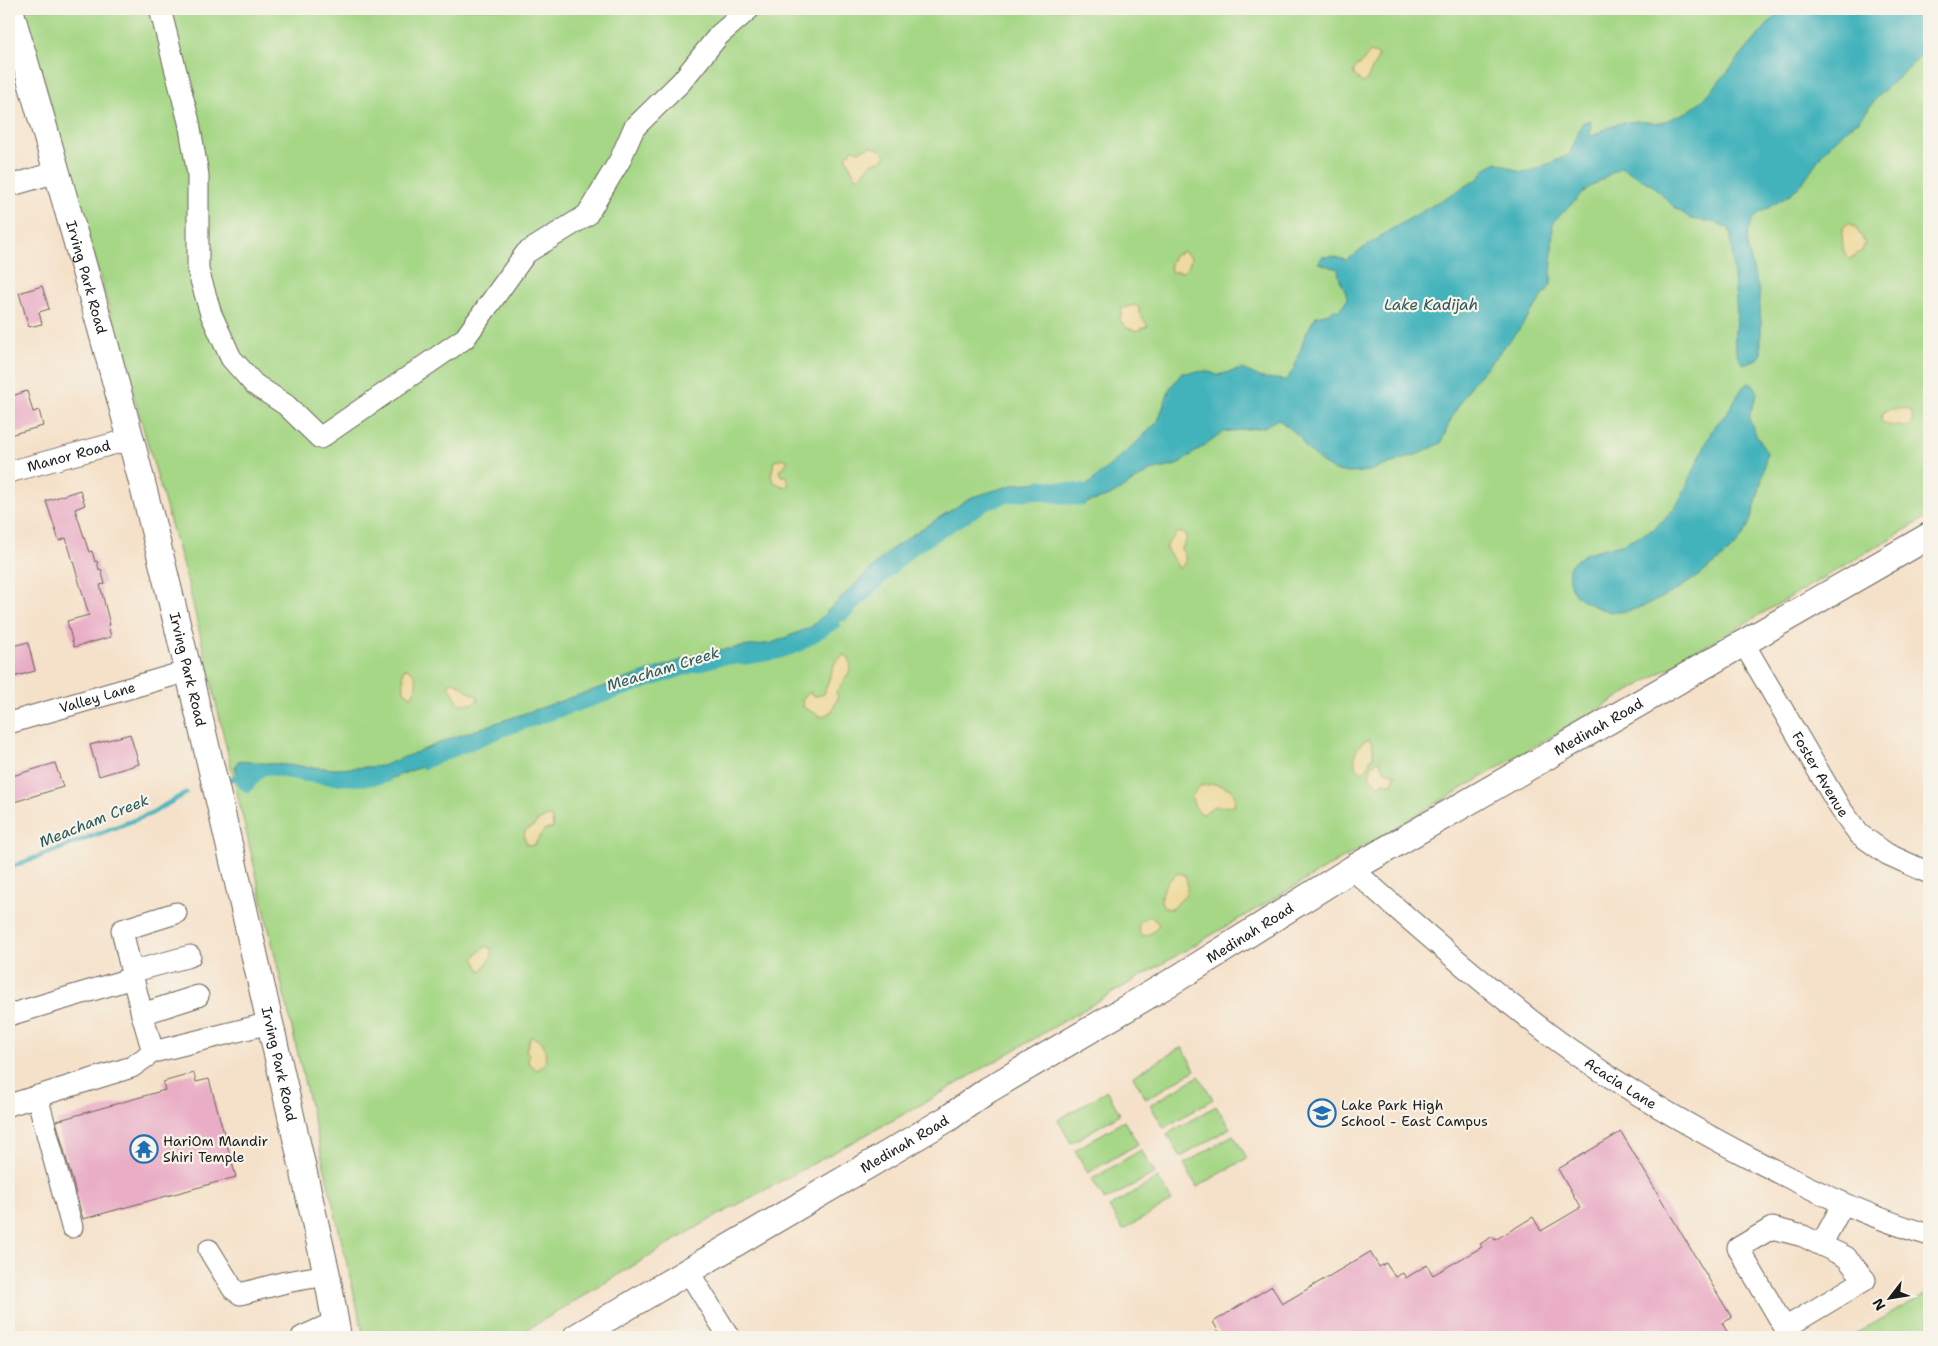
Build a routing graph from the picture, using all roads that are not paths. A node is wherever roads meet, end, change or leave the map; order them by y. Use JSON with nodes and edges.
{"nodes":[{"id":1,"x":10,"y":9,"type":"edge"},
{"id":2,"x":160,"y":9,"type":"edge"},
{"id":3,"x":749,"y":9,"type":"edge"},
{"id":4,"x":57,"y":172,"type":"junction"},
{"id":5,"x":9,"y":186,"type":"edge"},
{"id":6,"x":131,"y":438,"type":"junction"},
{"id":7,"x":9,"y":472,"type":"edge"},
{"id":8,"x":1929,"y":536,"type":"edge"},
{"id":9,"x":1744,"y":644,"type":"junction"},
{"id":10,"x":188,"y":671,"type":"junction"},
{"id":11,"x":9,"y":723,"type":"edge"},
{"id":12,"x":1352,"y":869,"type":"junction"},
{"id":13,"x":1929,"y":873,"type":"edge"},
{"id":14,"x":176,"y":912,"type":"dead end"},
{"id":15,"x":190,"y":956,"type":"dead end"},
{"id":16,"x":132,"y":975,"type":"junction"},
{"id":17,"x":198,"y":996,"type":"dead end"},
{"id":18,"x":142,"y":1014,"type":"junction"},
{"id":19,"x":9,"y":1015,"type":"edge"},
{"id":20,"x":270,"y":1023,"type":"junction"},
{"id":21,"x":153,"y":1052,"type":"junction"},
{"id":22,"x":37,"y":1096,"type":"junction"},
{"id":23,"x":9,"y":1105,"type":"edge"},
{"id":24,"x":1843,"y":1204,"type":"junction"},
{"id":25,"x":72,"y":1227,"type":"dead end"},
{"id":26,"x":1929,"y":1235,"type":"edge"},
{"id":27,"x":1821,"y":1245,"type":"junction"},
{"id":28,"x":209,"y":1250,"type":"dead end"},
{"id":29,"x":688,"y":1271,"type":"junction"},
{"id":30,"x":326,"y":1275,"type":"junction"},
{"id":31,"x":337,"y":1330,"type":"edge"},
{"id":32,"x":604,"y":1330,"type":"edge"},
{"id":33,"x":302,"y":1337,"type":"edge"},
{"id":34,"x":576,"y":1337,"type":"edge"},
{"id":35,"x":729,"y":1337,"type":"edge"}],
"edges":[{"from":1,"to":4,"type":"main road","name":"Irving Park Road"},
{"from":2,"to":3,"type":"street"},
{"from":4,"to":5,"type":"street"},
{"from":4,"to":6,"type":"main road","name":"Irving Park Road"},
{"from":6,"to":7,"type":"street","name":"Manor Road"},
{"from":6,"to":10,"type":"main road","name":"Irving Park Road"},
{"from":8,"to":9,"type":"main road","name":"Medinah Road"},
{"from":9,"to":12,"type":"main road","name":"Medinah Road"},
{"from":9,"to":13,"type":"street","name":"Foster Avenue"},
{"from":10,"to":11,"type":"street","name":"Valley Lane"},
{"from":10,"to":20,"type":"main road","name":"Irving Park Road"},
{"from":12,"to":24,"type":"street","name":"Acacia Lane"},
{"from":12,"to":29,"type":"main road","name":"Medinah Road"},
{"from":14,"to":16,"type":"street"},
{"from":15,"to":16,"type":"street"},
{"from":16,"to":18,"type":"street"},
{"from":16,"to":19,"type":"street"},
{"from":17,"to":18,"type":"street"},
{"from":18,"to":21,"type":"street"},
{"from":20,"to":21,"type":"street"},
{"from":20,"to":30,"type":"main road","name":"Irving Park Road"},
{"from":21,"to":22,"type":"street"},
{"from":22,"to":23,"type":"street"},
{"from":22,"to":25,"type":"street"},
{"from":24,"to":26,"type":"street","name":"Acacia Lane"},
{"from":24,"to":27,"type":"street"},
{"from":27,"to":27,"type":"street"},
{"from":28,"to":30,"type":"street"},
{"from":29,"to":32,"type":"main road","name":"Medinah Road"},
{"from":29,"to":35,"type":"street"},
{"from":30,"to":31,"type":"main road","name":"Irving Park Road"},
{"from":31,"to":33,"type":"street"},
{"from":32,"to":34,"type":"main road","name":"Medinah Road"}]}
